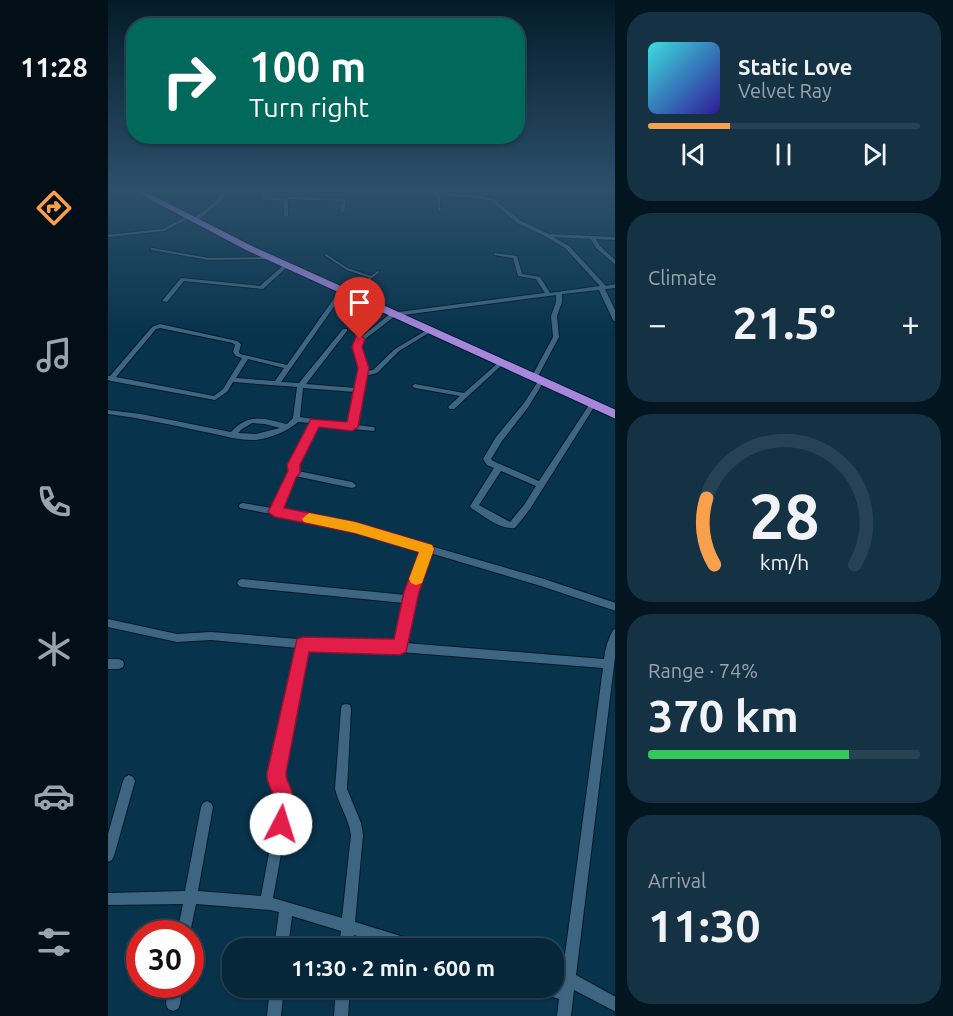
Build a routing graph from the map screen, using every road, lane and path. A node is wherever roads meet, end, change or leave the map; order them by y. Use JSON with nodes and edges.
{"nodes":[{"id":1,"x":233,"y":239,"type":"edge"},
{"id":2,"x":554,"y":239,"type":"edge"},
{"id":3,"x":594,"y":239,"type":"edge"},
{"id":4,"x":152,"y":249,"type":"dead end"},
{"id":5,"x":496,"y":254,"type":"dead end"},
{"id":6,"x":326,"y":255,"type":"dead end"},
{"id":7,"x":268,"y":257,"type":"junction"},
{"id":8,"x":615,"y":264,"type":"edge"},
{"id":9,"x":286,"y":265,"type":"junction"},
{"id":10,"x":378,"y":272,"type":"dead end"},
{"id":11,"x":371,"y":277,"type":"junction"},
{"id":12,"x":602,"y":286,"type":"junction"},
{"id":13,"x":615,"y":286,"type":"edge"},
{"id":14,"x":346,"y":293,"type":"junction"},
{"id":15,"x":559,"y":293,"type":"junction"},
{"id":16,"x":549,"y":295,"type":"junction"},
{"id":17,"x":165,"y":301,"type":"dead end"},
{"id":18,"x":393,"y":314,"type":"junction"},
{"id":19,"x":615,"y":320,"type":"edge"},
{"id":20,"x":345,"y":330,"type":"dead end"},
{"id":21,"x":429,"y":331,"type":"junction"},
{"id":22,"x":246,"y":357,"type":"junction"},
{"id":23,"x":501,"y":363,"type":"junction"},
{"id":24,"x":288,"y":367,"type":"junction"},
{"id":25,"x":362,"y":374,"type":"junction"},
{"id":26,"x":109,"y":379,"type":"edge"},
{"id":27,"x":231,"y":380,"type":"junction"},
{"id":28,"x":538,"y":380,"type":"junction"},
{"id":29,"x":277,"y":383,"type":"junction"},
{"id":30,"x":415,"y":386,"type":"dead end"},
{"id":31,"x":300,"y":387,"type":"junction"},
{"id":32,"x":358,"y":390,"type":"junction"},
{"id":33,"x":465,"y":395,"type":"junction"},
{"id":34,"x":592,"y":404,"type":"junction"},
{"id":35,"x":452,"y":406,"type":"dead end"},
{"id":36,"x":108,"y":412,"type":"edge"},
{"id":37,"x":615,"y":415,"type":"edge"},
{"id":38,"x":296,"y":419,"type":"junction"},
{"id":39,"x":315,"y":422,"type":"junction"},
{"id":40,"x":288,"y":427,"type":"junction"},
{"id":41,"x":352,"y":427,"type":"junction"},
{"id":42,"x":371,"y":429,"type":"dead end"},
{"id":43,"x":233,"y":434,"type":"junction"},
{"id":44,"x":499,"y":467,"type":"junction"},
{"id":45,"x":294,"y":473,"type":"junction"},
{"id":46,"x":541,"y":484,"type":"junction"},
{"id":47,"x":352,"y":485,"type":"dead end"},
{"id":48,"x":243,"y":506,"type":"dead end"},
{"id":49,"x":275,"y":512,"type":"junction"},
{"id":50,"x":427,"y":549,"type":"junction"},
{"id":51,"x":242,"y":583,"type":"dead end"},
{"id":52,"x":411,"y":600,"type":"junction"},
{"id":53,"x":615,"y":607,"type":"edge"},
{"id":54,"x":108,"y":623,"type":"edge"},
{"id":55,"x":615,"y":633,"type":"edge"},
{"id":56,"x":303,"y":644,"type":"junction"},
{"id":57,"x":400,"y":647,"type":"junction"},
{"id":58,"x":610,"y":672,"type":"edge"},
{"id":59,"x":346,"y":710,"type":"dead end"},
{"id":60,"x":129,"y":781,"type":"dead end"},
{"id":61,"x":207,"y":807,"type":"dead end"},
{"id":62,"x":108,"y":856,"type":"edge"},
{"id":63,"x":190,"y":897,"type":"junction"},
{"id":64,"x":108,"y":898,"type":"edge"},
{"id":65,"x":266,"y":903,"type":"junction"},
{"id":66,"x":286,"y":908,"type":"junction"},
{"id":67,"x":186,"y":920,"type":"edge"},
{"id":68,"x":347,"y":927,"type":"junction"},
{"id":69,"x":282,"y":938,"type":"edge"},
{"id":70,"x":346,"y":938,"type":"edge"},
{"id":71,"x":384,"y":938,"type":"edge"},
{"id":72,"x":569,"y":979,"type":"junction"},
{"id":73,"x":564,"y":993,"type":"edge"},
{"id":74,"x":567,"y":994,"type":"junction"},
{"id":75,"x":174,"y":998,"type":"edge"},
{"id":76,"x":276,"y":998,"type":"edge"},
{"id":77,"x":342,"y":998,"type":"edge"},
{"id":78,"x":173,"y":1004,"type":"dead end"},
{"id":79,"x":615,"y":1005,"type":"edge"},
{"id":80,"x":274,"y":1016,"type":"edge"},
{"id":81,"x":341,"y":1016,"type":"edge"},
{"id":82,"x":564,"y":1016,"type":"edge"}],
"edges":[{"from":1,"to":7,"type":"highway"},
{"from":2,"to":12,"type":"street"},
{"from":3,"to":8,"type":"street"},
{"from":4,"to":7,"type":"lane"},
{"from":5,"to":16,"type":"street"},
{"from":6,"to":11,"type":"lane"},
{"from":7,"to":9,"type":"highway"},
{"from":9,"to":14,"type":"highway"},
{"from":9,"to":17,"type":"street"},
{"from":10,"to":11,"type":"lane"},
{"from":11,"to":14,"type":"lane"},
{"from":12,"to":13,"type":"street"},
{"from":12,"to":15,"type":"street"},
{"from":12,"to":19,"type":"street"},
{"from":14,"to":18,"type":"highway"},
{"from":14,"to":24,"type":"street"},
{"from":15,"to":16,"type":"street"},
{"from":15,"to":28,"type":"street"},
{"from":16,"to":18,"type":"street"},
{"from":18,"to":21,"type":"highway"},
{"from":18,"to":25,"type":"street"},
{"from":20,"to":31,"type":"street"},
{"from":21,"to":23,"type":"highway"},
{"from":21,"to":25,"type":"street"},
{"from":22,"to":24,"type":"street"},
{"from":22,"to":26,"type":"street"},
{"from":22,"to":27,"type":"street"},
{"from":23,"to":28,"type":"highway"},
{"from":23,"to":33,"type":"street"},
{"from":24,"to":29,"type":"street"},
{"from":25,"to":32,"type":"street"},
{"from":26,"to":27,"type":"street"},
{"from":27,"to":29,"type":"street"},
{"from":28,"to":34,"type":"highway"},
{"from":28,"to":44,"type":"street"},
{"from":29,"to":31,"type":"street"},
{"from":30,"to":33,"type":"street"},
{"from":31,"to":32,"type":"street"},
{"from":31,"to":38,"type":"street"},
{"from":32,"to":41,"type":"street"},
{"from":33,"to":35,"type":"street"},
{"from":34,"to":37,"type":"highway"},
{"from":34,"to":46,"type":"street"},
{"from":36,"to":43,"type":"street"},
{"from":38,"to":39,"type":"street"},
{"from":38,"to":40,"type":"street"},
{"from":39,"to":41,"type":"street"},
{"from":39,"to":45,"type":"street"},
{"from":40,"to":43,"type":"street"},
{"from":40,"to":43,"type":"street"},
{"from":41,"to":42,"type":"street"},
{"from":44,"to":46,"type":"street"},
{"from":44,"to":46,"type":"street"},
{"from":45,"to":47,"type":"street"},
{"from":45,"to":49,"type":"street"},
{"from":48,"to":49,"type":"street"},
{"from":49,"to":50,"type":"street"},
{"from":50,"to":52,"type":"street"},
{"from":50,"to":53,"type":"street"},
{"from":51,"to":52,"type":"street"},
{"from":52,"to":57,"type":"street"},
{"from":54,"to":56,"type":"street"},
{"from":55,"to":58,"type":"street"},
{"from":56,"to":57,"type":"street"},
{"from":56,"to":65,"type":"street"},
{"from":57,"to":58,"type":"street"},
{"from":58,"to":72,"type":"street"},
{"from":59,"to":68,"type":"street"},
{"from":60,"to":62,"type":"street"},
{"from":61,"to":63,"type":"street"},
{"from":63,"to":64,"type":"street"},
{"from":63,"to":65,"type":"street"},
{"from":63,"to":67,"type":"street"},
{"from":65,"to":66,"type":"street"},
{"from":66,"to":68,"type":"street"},
{"from":66,"to":69,"type":"street"},
{"from":68,"to":70,"type":"street"},
{"from":68,"to":71,"type":"street"},
{"from":72,"to":74,"type":"street"},
{"from":72,"to":79,"type":"street"},
{"from":73,"to":74,"type":"street"},
{"from":74,"to":82,"type":"street"},
{"from":75,"to":78,"type":"street"},
{"from":76,"to":80,"type":"street"},
{"from":77,"to":81,"type":"street"}]}
